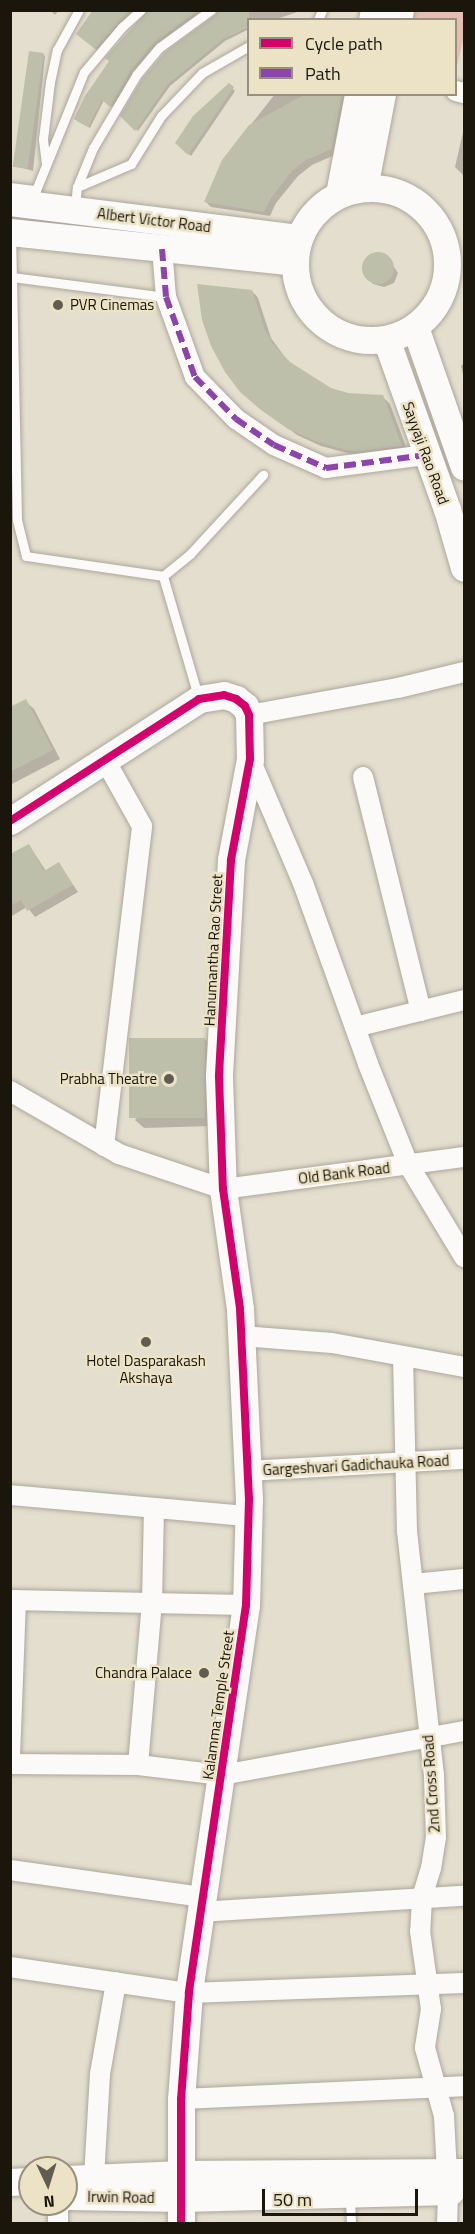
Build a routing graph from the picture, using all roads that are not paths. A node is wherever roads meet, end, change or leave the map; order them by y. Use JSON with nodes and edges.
{"nodes":[{"id":1,"x":80,"y":10,"type":"edge"},
{"id":2,"x":141,"y":10,"type":"edge"},
{"id":3,"x":211,"y":10,"type":"edge"},
{"id":4,"x":247,"y":47,"type":"edge"},
{"id":5,"x":358,"y":96,"type":"edge"},
{"id":6,"x":381,"y":96,"type":"edge"},
{"id":7,"x":46,"y":166,"type":"junction"},
{"id":8,"x":10,"y":187,"type":"edge"},
{"id":9,"x":352,"y":191,"type":"junction"},
{"id":10,"x":76,"y":199,"type":"junction"},
{"id":11,"x":10,"y":202,"type":"edge"},
{"id":12,"x":11,"y":232,"type":"edge"},
{"id":13,"x":162,"y":249,"type":"junction"},
{"id":14,"x":296,"y":250,"type":"junction"},
{"id":15,"x":456,"y":263,"type":"edge"},
{"id":16,"x":12,"y":278,"type":"edge"},
{"id":17,"x":166,"y":297,"type":"junction"},
{"id":18,"x":415,"y":327,"type":"junction"},
{"id":19,"x":386,"y":339,"type":"junction"},
{"id":20,"x":462,"y":452,"type":"edge"},
{"id":21,"x":426,"y":455,"type":"junction"},
{"id":22,"x":263,"y":474,"type":"dead end"},
{"id":23,"x":465,"y":568,"type":"edge"},
{"id":24,"x":163,"y":576,"type":"junction"},
{"id":25,"x":465,"y":672,"type":"edge"},
{"id":26,"x":199,"y":699,"type":"junction"},
{"id":27,"x":249,"y":715,"type":"junction"},
{"id":28,"x":250,"y":759,"type":"junction"},
{"id":29,"x":105,"y":760,"type":"junction"},
{"id":30,"x":363,"y":777,"type":"dead end"},
{"id":31,"x":10,"y":821,"type":"edge"},
{"id":32,"x":465,"y":1000,"type":"edge"},
{"id":33,"x":421,"y":1011,"type":"junction"},
{"id":34,"x":354,"y":1028,"type":"junction"},
{"id":35,"x":10,"y":1091,"type":"edge"},
{"id":36,"x":104,"y":1146,"type":"junction"},
{"id":37,"x":465,"y":1157,"type":"edge"},
{"id":38,"x":408,"y":1164,"type":"junction"},
{"id":39,"x":223,"y":1189,"type":"junction"},
{"id":40,"x":465,"y":1257,"type":"edge"},
{"id":41,"x":242,"y":1336,"type":"junction"},
{"id":42,"x":403,"y":1356,"type":"junction"},
{"id":43,"x":465,"y":1367,"type":"edge"},
{"id":44,"x":465,"y":1459,"type":"edge"},
{"id":45,"x":406,"y":1462,"type":"junction"},
{"id":46,"x":248,"y":1471,"type":"junction"},
{"id":47,"x":10,"y":1495,"type":"edge"},
{"id":48,"x":154,"y":1508,"type":"junction"},
{"id":49,"x":248,"y":1516,"type":"junction"},
{"id":50,"x":465,"y":1579,"type":"edge"},
{"id":51,"x":413,"y":1584,"type":"junction"},
{"id":52,"x":13,"y":1600,"type":"edge"},
{"id":53,"x":152,"y":1603,"type":"junction"},
{"id":54,"x":246,"y":1605,"type":"junction"},
{"id":55,"x":465,"y":1731,"type":"edge"},
{"id":56,"x":428,"y":1738,"type":"junction"},
{"id":57,"x":10,"y":1756,"type":"edge"},
{"id":58,"x":10,"y":1764,"type":"edge"},
{"id":59,"x":138,"y":1765,"type":"junction"},
{"id":60,"x":222,"y":1775,"type":"junction"},
{"id":61,"x":10,"y":1870,"type":"edge"},
{"id":62,"x":465,"y":1896,"type":"edge"},
{"id":63,"x":422,"y":1898,"type":"junction"},
{"id":64,"x":200,"y":1904,"type":"junction"},
{"id":65,"x":10,"y":1967,"type":"edge"},
{"id":66,"x":116,"y":1982,"type":"junction"},
{"id":67,"x":465,"y":1983,"type":"edge"},
{"id":68,"x":426,"y":1984,"type":"junction"},
{"id":69,"x":189,"y":1993,"type":"junction"},
{"id":70,"x":465,"y":2086,"type":"edge"},
{"id":71,"x":437,"y":2088,"type":"junction"},
{"id":72,"x":181,"y":2099,"type":"junction"},
{"id":73,"x":94,"y":2178,"type":"junction"},
{"id":74,"x":78,"y":2179,"type":"edge"},
{"id":75,"x":456,"y":2182,"type":"edge"},
{"id":76,"x":350,"y":2194,"type":"junction"},
{"id":77,"x":78,"y":2196,"type":"edge"},
{"id":78,"x":182,"y":2198,"type":"edge"},
{"id":79,"x":351,"y":2223,"type":"edge"},
{"id":80,"x":447,"y":2223,"type":"edge"}],
"edges":[{"from":1,"to":7,"type":"lane"},
{"from":2,"to":7,"type":"lane"},
{"from":3,"to":10,"type":"lane"},
{"from":4,"to":10,"type":"lane"},
{"from":5,"to":9,"type":"main road"},
{"from":6,"to":9,"type":"main road"},
{"from":7,"to":8,"type":"lane"},
{"from":9,"to":14,"type":"main road"},
{"from":9,"to":15,"type":"main road"},
{"from":10,"to":11,"type":"main road","name":"Albert Victor Road"},
{"from":10,"to":14,"type":"main road","name":"Albert Victor Road"},
{"from":12,"to":13,"type":"main road","name":"Albert Victor Road"},
{"from":12,"to":16,"type":"lane"},
{"from":13,"to":14,"type":"main road","name":"Albert Victor Road"},
{"from":13,"to":17,"type":"street"},
{"from":14,"to":19,"type":"main road"},
{"from":15,"to":18,"type":"main road"},
{"from":16,"to":17,"type":"lane"},
{"from":16,"to":24,"type":"lane"},
{"from":17,"to":21,"type":"street"},
{"from":18,"to":19,"type":"main road"},
{"from":18,"to":20,"type":"main road"},
{"from":19,"to":21,"type":"main road","name":"Sayyaji Rao Road"},
{"from":21,"to":23,"type":"main road","name":"Sayyaji Rao Road"},
{"from":22,"to":24,"type":"lane"},
{"from":24,"to":26,"type":"lane"},
{"from":25,"to":27,"type":"street"},
{"from":26,"to":27,"type":"main road"},
{"from":26,"to":29,"type":"main road"},
{"from":27,"to":28,"type":"main road","name":"Hanumantha Rao Street"},
{"from":28,"to":34,"type":"street"},
{"from":28,"to":39,"type":"main road","name":"Hanumantha Rao Street"},
{"from":29,"to":31,"type":"main road"},
{"from":29,"to":36,"type":"street"},
{"from":30,"to":33,"type":"street"},
{"from":32,"to":33,"type":"street"},
{"from":33,"to":34,"type":"street"},
{"from":34,"to":38,"type":"street"},
{"from":35,"to":36,"type":"street"},
{"from":36,"to":39,"type":"street"},
{"from":37,"to":38,"type":"street","name":"Old Bank Road"},
{"from":38,"to":39,"type":"street","name":"Old Bank Road"},
{"from":38,"to":40,"type":"street"},
{"from":39,"to":41,"type":"main road","name":"Kalamma Temple Street"},
{"from":41,"to":42,"type":"street"},
{"from":41,"to":46,"type":"main road","name":"Kalamma Temple Street"},
{"from":42,"to":43,"type":"street"},
{"from":42,"to":45,"type":"street","name":"2nd Cross Road"},
{"from":44,"to":45,"type":"street","name":"Gargeshvari Gadichauka Road"},
{"from":45,"to":46,"type":"street","name":"Gargeshvari Gadichauka Road"},
{"from":45,"to":51,"type":"street","name":"2nd Cross Road"},
{"from":46,"to":49,"type":"main road","name":"Kalamma Temple Street"},
{"from":47,"to":48,"type":"street"},
{"from":48,"to":49,"type":"street"},
{"from":48,"to":53,"type":"street"},
{"from":49,"to":54,"type":"main road","name":"Kalamma Temple Street"},
{"from":50,"to":51,"type":"street"},
{"from":51,"to":56,"type":"street","name":"2nd Cross Road"},
{"from":52,"to":53,"type":"street"},
{"from":52,"to":57,"type":"street"},
{"from":53,"to":54,"type":"street"},
{"from":53,"to":59,"type":"street"},
{"from":54,"to":60,"type":"main road","name":"Kalamma Temple Street"},
{"from":55,"to":56,"type":"street"},
{"from":56,"to":60,"type":"street"},
{"from":56,"to":63,"type":"street","name":"2nd Cross Road"},
{"from":58,"to":59,"type":"street"},
{"from":59,"to":60,"type":"street"},
{"from":60,"to":64,"type":"main road","name":"Kalamma Temple Street"},
{"from":61,"to":64,"type":"street"},
{"from":62,"to":63,"type":"street"},
{"from":63,"to":64,"type":"street"},
{"from":63,"to":68,"type":"street","name":"2nd Cross Road"},
{"from":64,"to":69,"type":"main road","name":"Kalamma Temple Street"},
{"from":65,"to":66,"type":"street"},
{"from":66,"to":69,"type":"street"},
{"from":66,"to":73,"type":"street"},
{"from":67,"to":68,"type":"street"},
{"from":68,"to":69,"type":"street"},
{"from":68,"to":71,"type":"street","name":"2nd Cross Road"},
{"from":69,"to":72,"type":"main road","name":"Kalamma Temple Street"},
{"from":70,"to":71,"type":"street"},
{"from":71,"to":72,"type":"street"},
{"from":71,"to":75,"type":"street","name":"2nd Cross Road"},
{"from":72,"to":78,"type":"main road","name":"Kalamma Temple Street"},
{"from":73,"to":74,"type":"main road"},
{"from":73,"to":78,"type":"main road"},
{"from":75,"to":76,"type":"main road","name":"Irwin Road"},
{"from":75,"to":78,"type":"main road"},
{"from":75,"to":80,"type":"street","name":"2nd Cross Road"},
{"from":76,"to":78,"type":"main road","name":"Irwin Road"},
{"from":76,"to":79,"type":"lane"},
{"from":77,"to":78,"type":"main road","name":"Irwin Road"}]}
